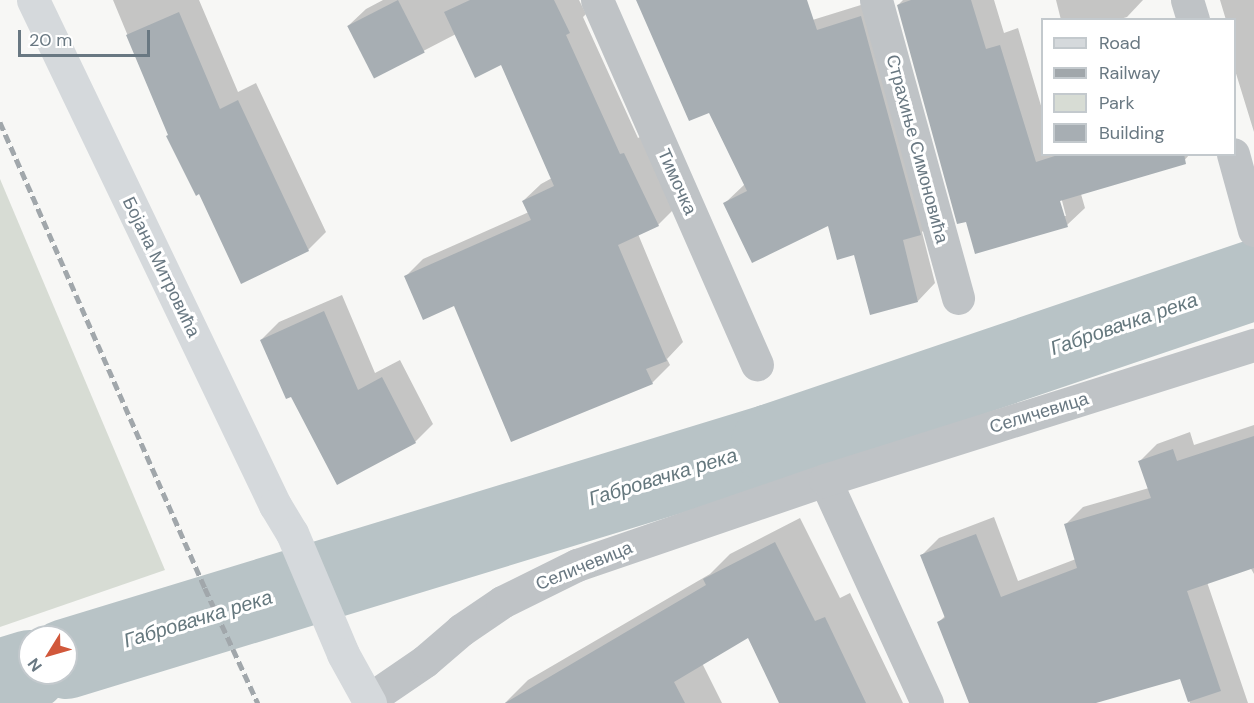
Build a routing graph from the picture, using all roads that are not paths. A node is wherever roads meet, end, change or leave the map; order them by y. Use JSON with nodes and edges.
{"nodes":[{"id":1,"x":33,"y":0,"type":"edge"},
{"id":2,"x":597,"y":0,"type":"edge"},
{"id":3,"x":876,"y":0,"type":"edge"},
{"id":4,"x":1187,"y":0,"type":"edge"},
{"id":5,"x":1192,"y":18,"type":"edge"},
{"id":6,"x":1234,"y":156,"type":"edge"},
{"id":7,"x":1252,"y":226,"type":"edge"},
{"id":8,"x":958,"y":298,"type":"dead end"},
{"id":9,"x":1254,"y":345,"type":"edge"},
{"id":10,"x":757,"y":364,"type":"dead end"},
{"id":11,"x":825,"y":480,"type":"junction"},
{"id":12,"x":369,"y":701,"type":"edge"},
{"id":13,"x":927,"y":703,"type":"edge"}],
"edges":[{"from":1,"to":12,"type":"street","name":"Бојана Митровића"},
{"from":2,"to":10,"type":"street","name":"Тимочка"},
{"from":3,"to":8,"type":"street","name":"Страхиње Симоновића"},
{"from":4,"to":5,"type":"street"},
{"from":6,"to":7,"type":"street"},
{"from":9,"to":11,"type":"street","name":"Селичевица"},
{"from":11,"to":12,"type":"street","name":"Селичевица"},
{"from":11,"to":13,"type":"street"}]}
